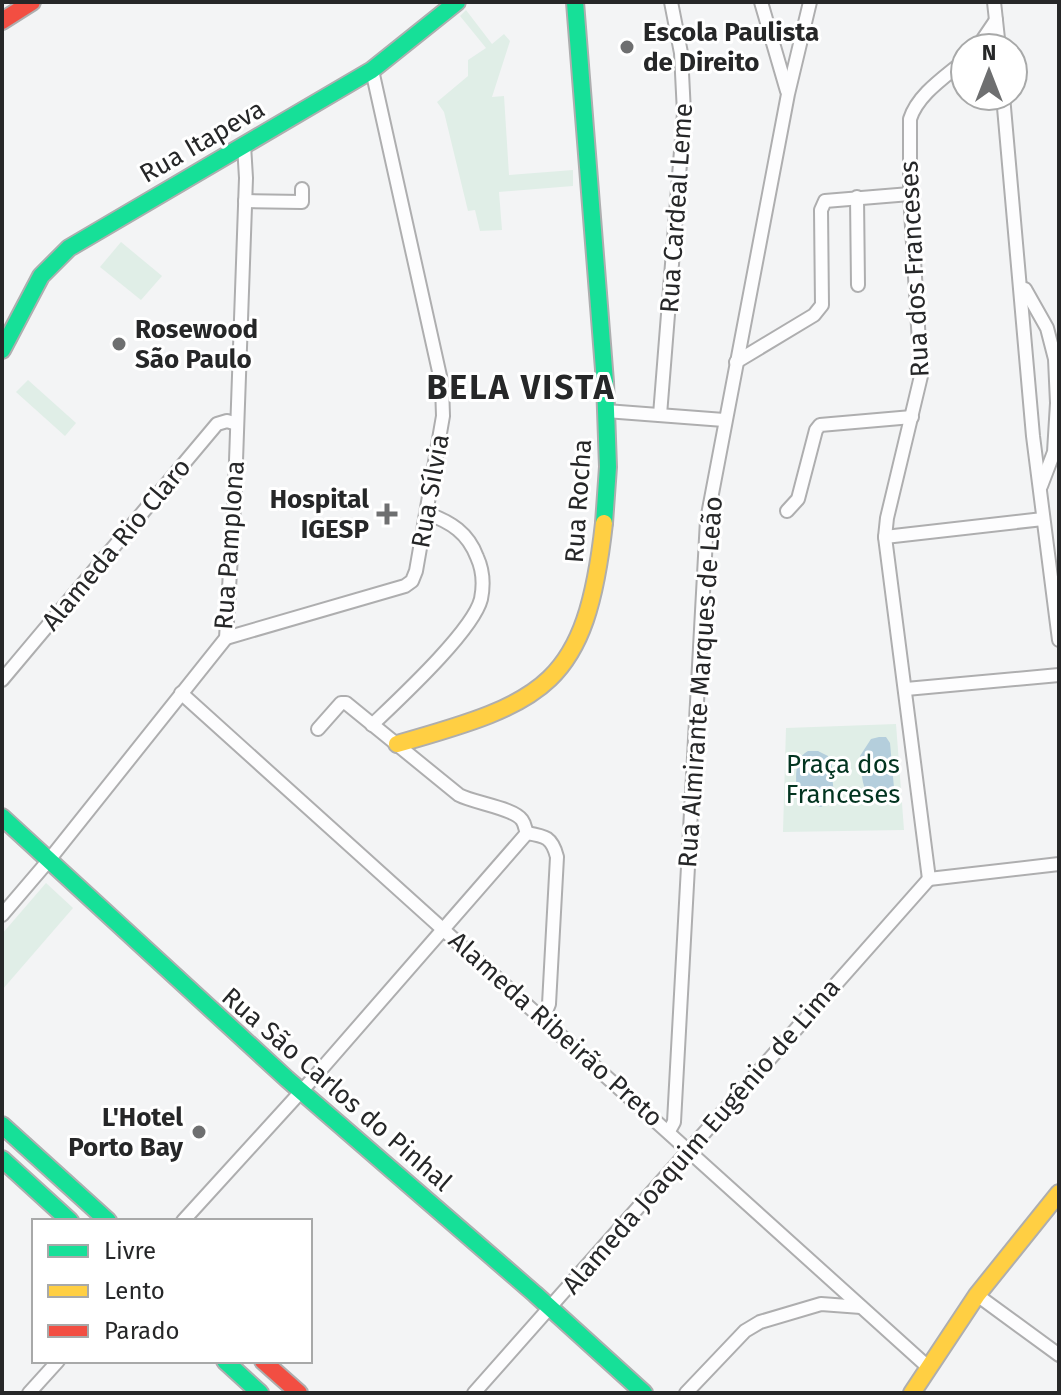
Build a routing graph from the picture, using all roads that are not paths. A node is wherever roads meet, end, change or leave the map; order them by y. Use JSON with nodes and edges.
{"nodes":[{"id":1,"x":32,"y":2,"type":"edge"},
{"id":2,"x":457,"y":2,"type":"edge"},
{"id":3,"x":575,"y":2,"type":"edge"},
{"id":4,"x":671,"y":2,"type":"edge"},
{"id":5,"x":761,"y":2,"type":"edge"},
{"id":6,"x":810,"y":2,"type":"edge"},
{"id":7,"x":994,"y":2,"type":"edge"},
{"id":8,"x":996,"y":20,"type":"junction"},
{"id":9,"x":2,"y":21,"type":"edge"},
{"id":10,"x":988,"y":32,"type":"edge"},
{"id":11,"x":997,"y":32,"type":"edge"},
{"id":12,"x":372,"y":70,"type":"junction"},
{"id":13,"x":949,"y":74,"type":"edge"},
{"id":14,"x":788,"y":94,"type":"junction"},
{"id":15,"x":1005,"y":112,"type":"edge"},
{"id":16,"x":244,"y":145,"type":"junction"},
{"id":17,"x":910,"y":194,"type":"junction"},
{"id":18,"x":857,"y":197,"type":"junction"},
{"id":19,"x":245,"y":201,"type":"junction"},
{"id":20,"x":302,"y":202,"type":"dead end"},
{"id":21,"x":1022,"y":283,"type":"junction"},
{"id":22,"x":858,"y":285,"type":"dead end"},
{"id":23,"x":2,"y":350,"type":"edge"},
{"id":24,"x":736,"y":362,"type":"junction"},
{"id":25,"x":606,"y":411,"type":"junction"},
{"id":26,"x":660,"y":415,"type":"junction"},
{"id":27,"x":912,"y":417,"type":"junction"},
{"id":28,"x":724,"y":420,"type":"junction"},
{"id":29,"x":237,"y":424,"type":"junction"},
{"id":30,"x":1041,"y":487,"type":"junction"},
{"id":31,"x":787,"y":511,"type":"dead end"},
{"id":32,"x":428,"y":514,"type":"junction"},
{"id":33,"x":1043,"y":519,"type":"junction"},
{"id":34,"x":885,"y":537,"type":"junction"},
{"id":35,"x":226,"y":638,"type":"junction"},
{"id":36,"x":1059,"y":640,"type":"edge"},
{"id":37,"x":1059,"y":675,"type":"edge"},
{"id":38,"x":2,"y":680,"type":"edge"},
{"id":39,"x":906,"y":689,"type":"junction"},
{"id":40,"x":181,"y":693,"type":"junction"},
{"id":41,"x":372,"y":725,"type":"junction"},
{"id":42,"x":318,"y":729,"type":"dead end"},
{"id":43,"x":397,"y":744,"type":"junction"},
{"id":44,"x":2,"y":817,"type":"edge"},
{"id":45,"x":527,"y":833,"type":"junction"},
{"id":46,"x":49,"y":860,"type":"junction"},
{"id":47,"x":1059,"y":864,"type":"edge"},
{"id":48,"x":929,"y":879,"type":"junction"},
{"id":49,"x":2,"y":915,"type":"edge"},
{"id":50,"x":442,"y":928,"type":"junction"},
{"id":51,"x":543,"y":1019,"type":"junction"},
{"id":52,"x":302,"y":1091,"type":"junction"},
{"id":53,"x":2,"y":1125,"type":"edge"},
{"id":54,"x":669,"y":1131,"type":"junction"},
{"id":55,"x":689,"y":1149,"type":"junction"},
{"id":56,"x":2,"y":1159,"type":"edge"},
{"id":57,"x":1059,"y":1193,"type":"edge"},
{"id":58,"x":68,"y":1219,"type":"edge"},
{"id":59,"x":106,"y":1219,"type":"edge"},
{"id":60,"x":185,"y":1219,"type":"edge"},
{"id":61,"x":977,"y":1295,"type":"junction"},
{"id":62,"x":861,"y":1307,"type":"junction"},
{"id":63,"x":551,"y":1309,"type":"junction"},
{"id":64,"x":1059,"y":1355,"type":"edge"},
{"id":65,"x":56,"y":1363,"type":"edge"},
{"id":66,"x":227,"y":1363,"type":"edge"},
{"id":67,"x":265,"y":1363,"type":"edge"},
{"id":68,"x":928,"y":1367,"type":"junction"},
{"id":69,"x":29,"y":1393,"type":"edge"},
{"id":70,"x":260,"y":1393,"type":"edge"},
{"id":71,"x":299,"y":1393,"type":"edge"},
{"id":72,"x":474,"y":1393,"type":"edge"},
{"id":73,"x":644,"y":1393,"type":"edge"},
{"id":74,"x":686,"y":1393,"type":"edge"},
{"id":75,"x":912,"y":1393,"type":"edge"}],
"edges":[{"from":1,"to":9,"type":"street"},
{"from":2,"to":12,"type":"street","name":"Rua Itapeva"},
{"from":3,"to":25,"type":"street","name":"Rua Rocha"},
{"from":4,"to":26,"type":"street","name":"Rua Cardeal Leme"},
{"from":5,"to":14,"type":"street"},
{"from":6,"to":14,"type":"street","name":"Rua Almirante Marques de Leão"},
{"from":7,"to":8,"type":"street"},
{"from":8,"to":10,"type":"street"},
{"from":8,"to":11,"type":"street"},
{"from":12,"to":16,"type":"street","name":"Rua Itapeva"},
{"from":12,"to":32,"type":"street","name":"Rua Sílvia"},
{"from":13,"to":17,"type":"street","name":"Rua dos Franceses"},
{"from":14,"to":24,"type":"street","name":"Rua Almirante Marques de Leão"},
{"from":15,"to":21,"type":"street"},
{"from":16,"to":19,"type":"street","name":"Rua Pamplona"},
{"from":16,"to":23,"type":"street","name":"Rua Itapeva"},
{"from":17,"to":18,"type":"street"},
{"from":17,"to":27,"type":"street","name":"Rua dos Franceses"},
{"from":18,"to":22,"type":"street"},
{"from":18,"to":24,"type":"street"},
{"from":19,"to":20,"type":"street"},
{"from":19,"to":29,"type":"street","name":"Rua Pamplona"},
{"from":21,"to":30,"type":"street"},
{"from":21,"to":30,"type":"street"},
{"from":24,"to":28,"type":"street","name":"Rua Almirante Marques de Leão"},
{"from":25,"to":26,"type":"street"},
{"from":25,"to":43,"type":"street","name":"Rua Rocha"},
{"from":26,"to":28,"type":"street"},
{"from":27,"to":31,"type":"street"},
{"from":27,"to":34,"type":"street","name":"Rua dos Franceses"},
{"from":28,"to":54,"type":"street","name":"Rua Almirante Marques de Leão"},
{"from":29,"to":35,"type":"street","name":"Rua Pamplona"},
{"from":29,"to":38,"type":"street","name":"Alameda Rio Claro"},
{"from":30,"to":33,"type":"street"},
{"from":32,"to":35,"type":"street","name":"Rua Sílvia"},
{"from":32,"to":41,"type":"street"},
{"from":33,"to":34,"type":"street"},
{"from":33,"to":36,"type":"street"},
{"from":34,"to":39,"type":"street","name":"Rua dos Franceses"},
{"from":35,"to":40,"type":"street","name":"Rua Pamplona"},
{"from":37,"to":39,"type":"street"},
{"from":39,"to":48,"type":"street","name":"Rua dos Franceses"},
{"from":40,"to":46,"type":"street","name":"Rua Pamplona"},
{"from":40,"to":50,"type":"street","name":"Alameda Ribeirão Preto"},
{"from":41,"to":42,"type":"street"},
{"from":41,"to":43,"type":"street"},
{"from":43,"to":45,"type":"street"},
{"from":44,"to":46,"type":"street","name":"Rua São Carlos do Pinhal"},
{"from":45,"to":50,"type":"street"},
{"from":45,"to":51,"type":"street"},
{"from":46,"to":49,"type":"street","name":"Rua Pamplona"},
{"from":46,"to":52,"type":"street","name":"Rua São Carlos do Pinhal"},
{"from":47,"to":48,"type":"street"},
{"from":48,"to":55,"type":"street","name":"Alameda Joaquim Eugênio de Lima"},
{"from":50,"to":51,"type":"street","name":"Alameda Ribeirão Preto"},
{"from":50,"to":52,"type":"street"},
{"from":51,"to":54,"type":"street","name":"Alameda Ribeirão Preto"},
{"from":52,"to":60,"type":"street"},
{"from":52,"to":63,"type":"street","name":"Rua São Carlos do Pinhal"},
{"from":53,"to":59,"type":"street"},
{"from":54,"to":55,"type":"street","name":"Alameda Ribeirão Preto"},
{"from":55,"to":62,"type":"street","name":"Alameda Ribeirão Preto"},
{"from":55,"to":63,"type":"street","name":"Alameda Joaquim Eugênio de Lima"},
{"from":56,"to":58,"type":"street"},
{"from":57,"to":61,"type":"street"},
{"from":61,"to":64,"type":"street"},
{"from":61,"to":68,"type":"street"},
{"from":62,"to":68,"type":"street","name":"Alameda Ribeirão Preto"},
{"from":62,"to":74,"type":"street"},
{"from":63,"to":72,"type":"street","name":"Alameda Joaquim Eugênio de Lima"},
{"from":63,"to":73,"type":"street","name":"Rua São Carlos do Pinhal"},
{"from":65,"to":69,"type":"street"},
{"from":66,"to":70,"type":"street"},
{"from":67,"to":71,"type":"street"},
{"from":68,"to":75,"type":"street"}]}
